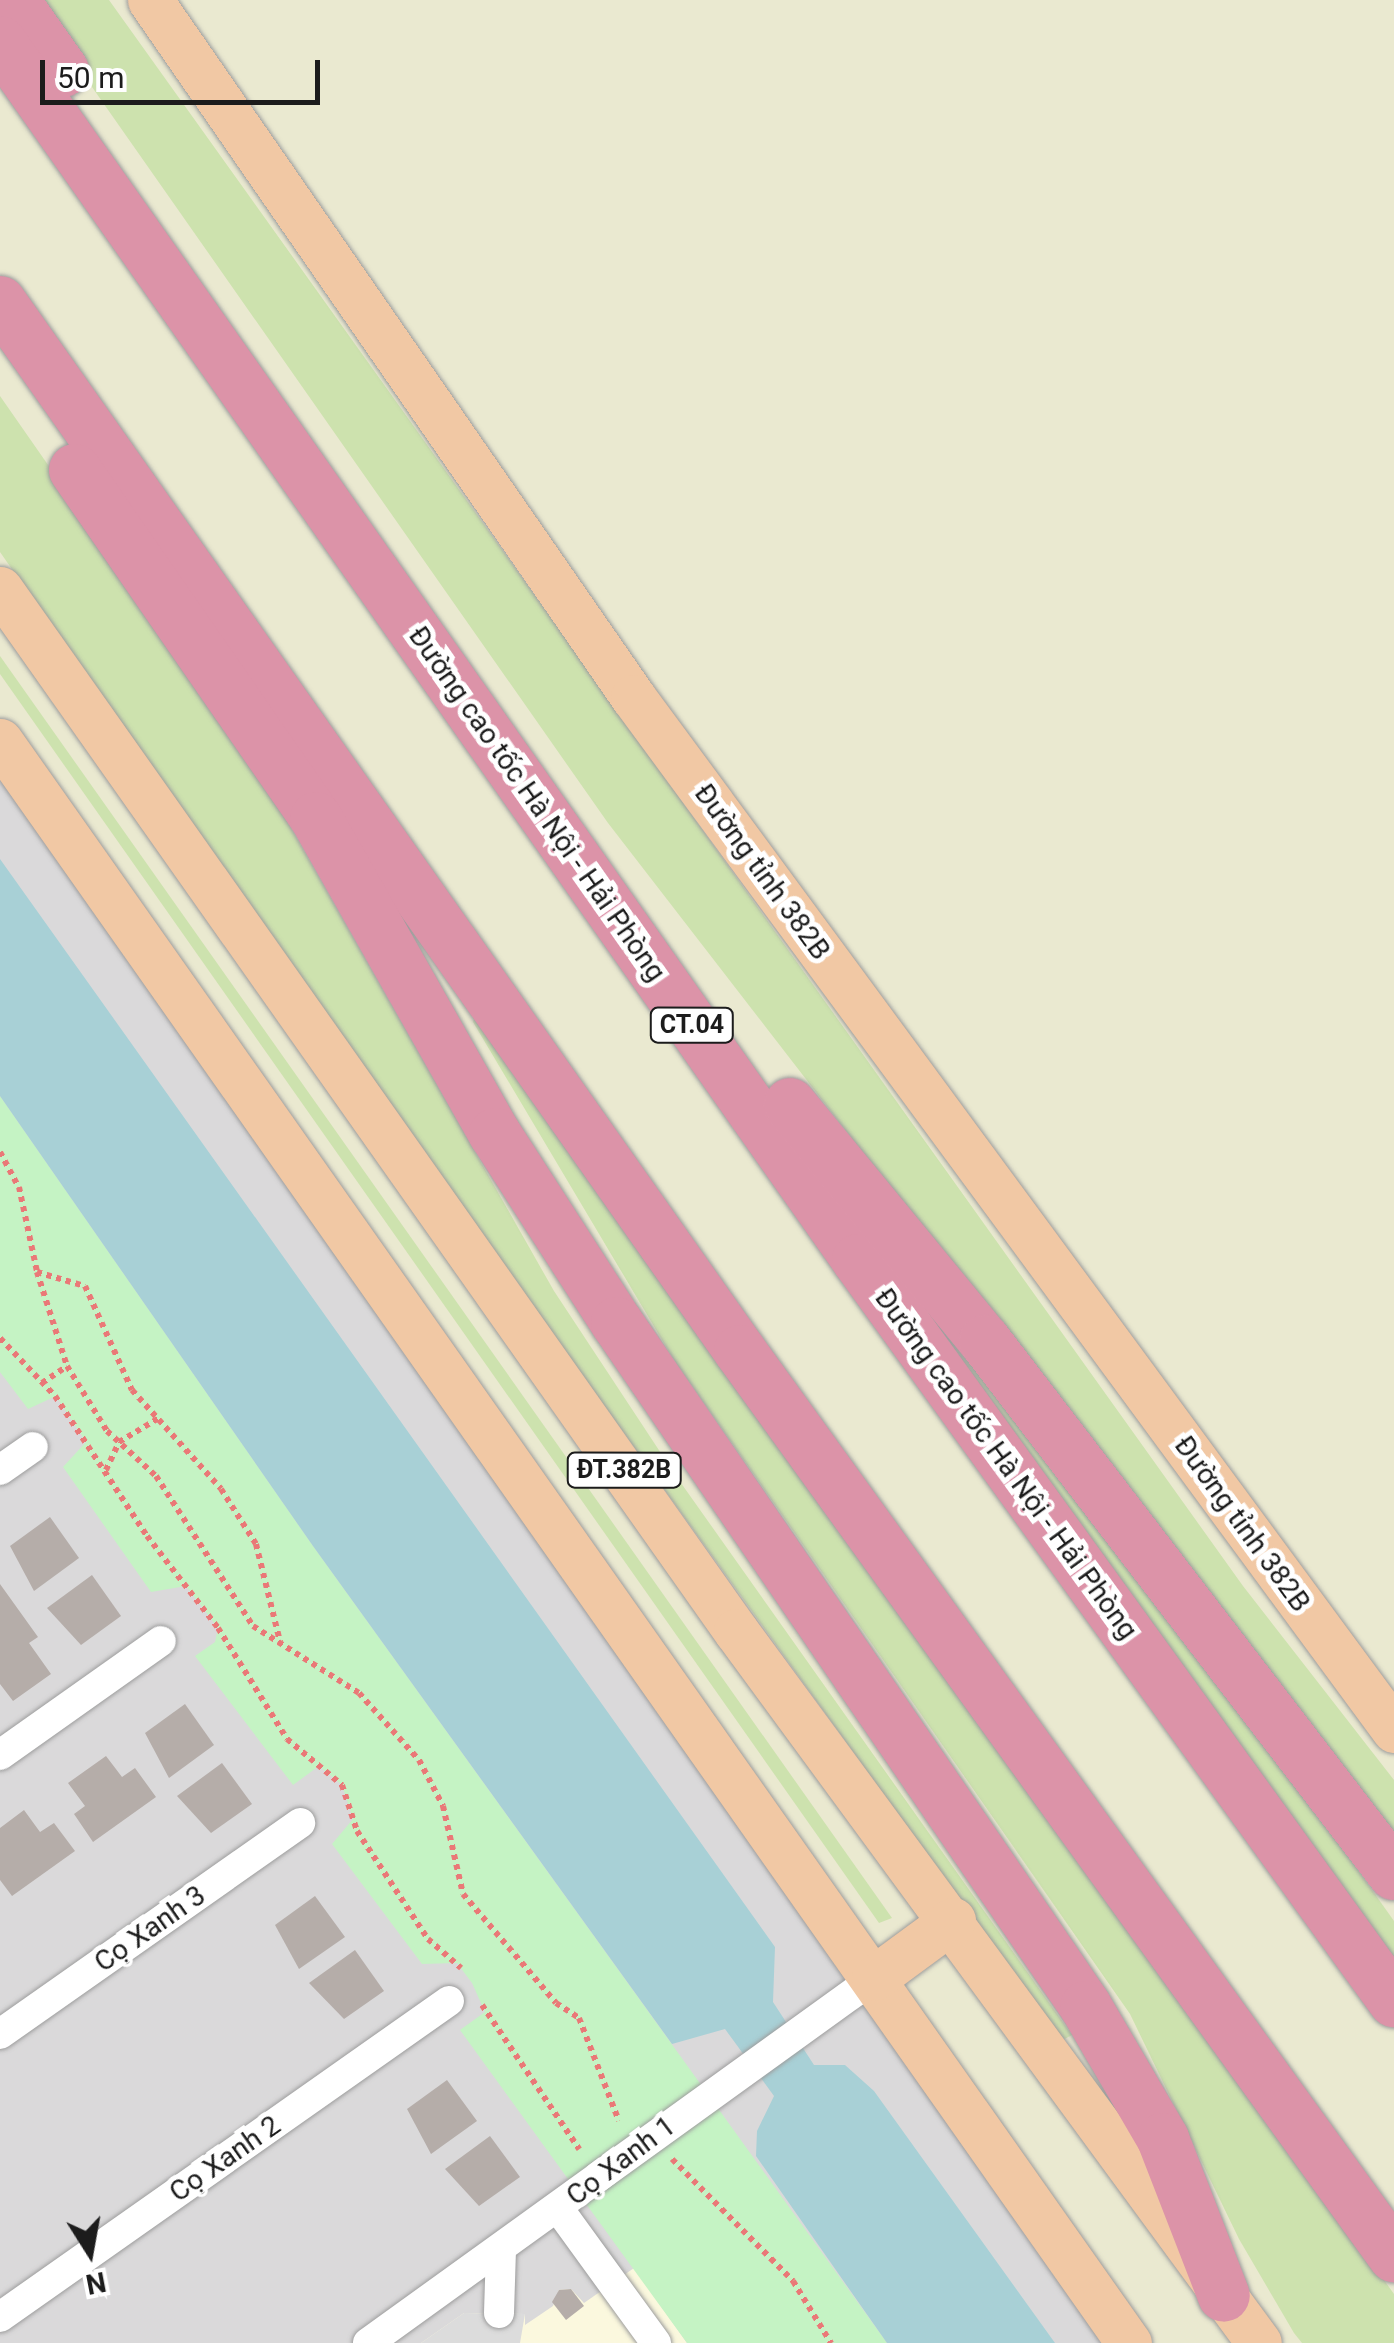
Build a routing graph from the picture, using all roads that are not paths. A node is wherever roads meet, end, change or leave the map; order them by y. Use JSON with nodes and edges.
{"nodes":[{"id":1,"x":13,"y":0,"type":"edge"},
{"id":2,"x":150,"y":0,"type":"edge"},
{"id":3,"x":0,"y":42,"type":"edge"},
{"id":4,"x":0,"y":302,"type":"edge"},
{"id":5,"x":0,"y":362,"type":"edge"},
{"id":6,"x":0,"y":589,"type":"edge"},
{"id":7,"x":0,"y":741,"type":"edge"},
{"id":8,"x":33,"y":1447,"type":"dead end"},
{"id":9,"x":0,"y":1470,"type":"edge"},
{"id":10,"x":161,"y":1642,"type":"dead end"},
{"id":11,"x":1394,"y":1730,"type":"edge"},
{"id":12,"x":0,"y":1755,"type":"edge"},
{"id":13,"x":300,"y":1824,"type":"dead end"},
{"id":14,"x":1394,"y":1874,"type":"edge"},
{"id":15,"x":953,"y":1920,"type":"junction"},
{"id":16,"x":874,"y":1978,"type":"junction"},
{"id":17,"x":464,"y":1999,"type":"road end"},
{"id":18,"x":1394,"y":2001,"type":"edge"},
{"id":19,"x":0,"y":2034,"type":"edge"},
{"id":20,"x":558,"y":2208,"type":"junction"},
{"id":21,"x":501,"y":2249,"type":"junction"},
{"id":22,"x":1394,"y":2256,"type":"edge"},
{"id":23,"x":1224,"y":2296,"type":"junction"},
{"id":24,"x":498,"y":2313,"type":"dead end"},
{"id":25,"x":0,"y":2317,"type":"edge"},
{"id":26,"x":368,"y":2343,"type":"edge"},
{"id":27,"x":656,"y":2343,"type":"edge"},
{"id":28,"x":1129,"y":2343,"type":"edge"},
{"id":29,"x":1258,"y":2343,"type":"edge"}],
"edges":[{"from":1,"to":14,"type":"highway"},
{"from":2,"to":11,"type":"main road","name":"Đường tỉnh 382B"},
{"from":3,"to":18,"type":"highway","name":"Đường cao tốc Hà Nội - Hải Phòng","number":"CT.04"},
{"from":4,"to":22,"type":"highway"},
{"from":5,"to":23,"type":"highway"},
{"from":6,"to":15,"type":"main road","number":"ĐT.382B"},
{"from":7,"to":16,"type":"main road","number":"ĐT.382B"},
{"from":8,"to":9,"type":"street"},
{"from":10,"to":12,"type":"street"},
{"from":13,"to":19,"type":"street","name":"Cọ Xanh 3"},
{"from":15,"to":16,"type":"main road"},
{"from":15,"to":23,"type":"main road","number":"ĐT.382B"},
{"from":16,"to":20,"type":"street","name":"Cọ Xanh 1"},
{"from":16,"to":28,"type":"main road","number":"ĐT.382B"},
{"from":17,"to":25,"type":"street","name":"Cọ Xanh 2"},
{"from":20,"to":21,"type":"street","name":"Cọ Xanh 1"},
{"from":20,"to":27,"type":"street"},
{"from":21,"to":24,"type":"street"},
{"from":21,"to":26,"type":"street","name":"Cọ Xanh 1"},
{"from":23,"to":29,"type":"main road","number":"ĐT.382B"}]}
